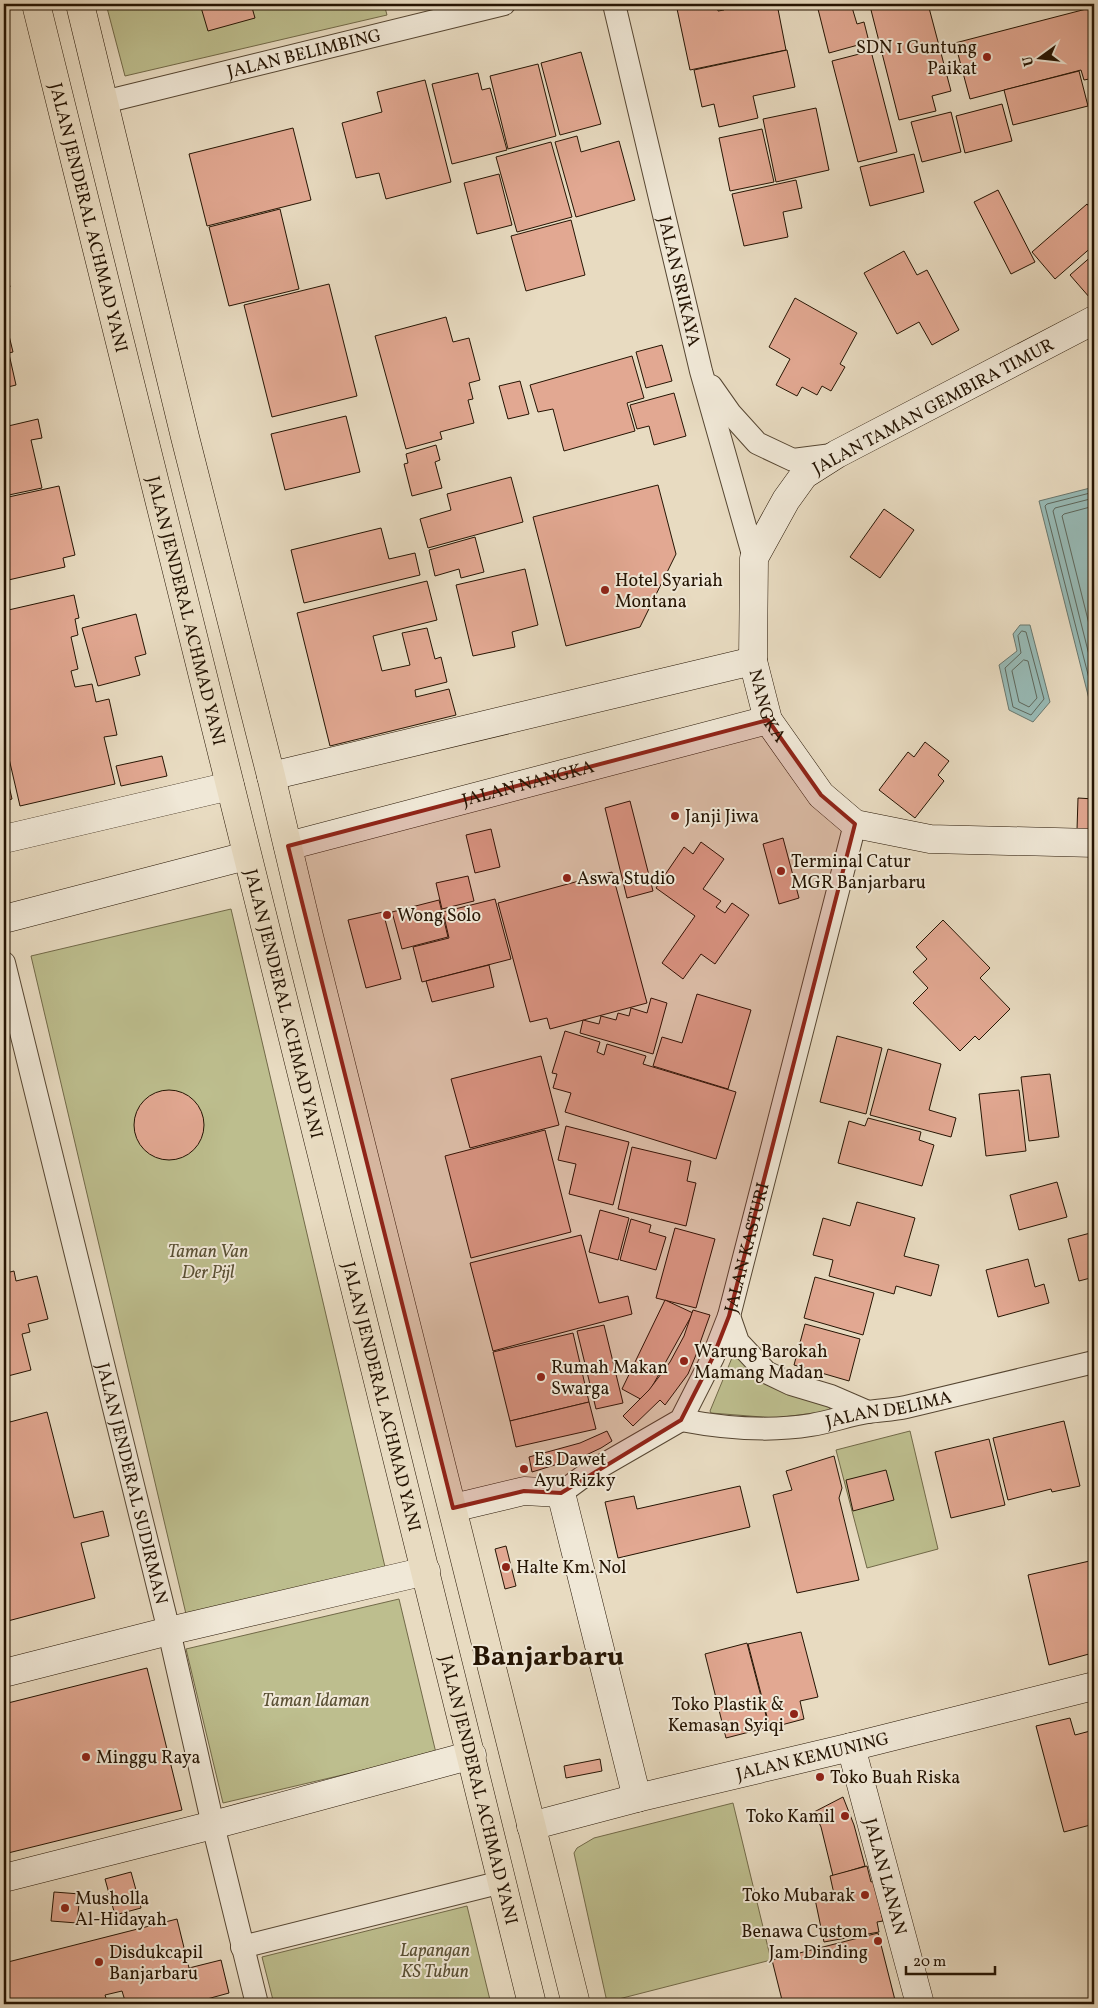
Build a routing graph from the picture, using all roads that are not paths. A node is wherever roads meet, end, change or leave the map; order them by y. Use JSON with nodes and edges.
{"nodes":[{"id":1,"x":36,"y":4,"type":"edge"},
{"id":2,"x":80,"y":4,"type":"edge"},
{"id":3,"x":504,"y":4,"type":"edge"},
{"id":4,"x":614,"y":4,"type":"edge"},
{"id":5,"x":104,"y":102,"type":"junction"},
{"id":6,"x":1094,"y":320,"type":"edge"},
{"id":7,"x":701,"y":371,"type":"junction"},
{"id":8,"x":837,"y":454,"type":"junction"},
{"id":9,"x":754,"y":558,"type":"junction"},
{"id":10,"x":753,"y":661,"type":"junction"},
{"id":11,"x":768,"y":720,"type":"junction"},
{"id":12,"x":271,"y":776,"type":"junction"},
{"id":13,"x":230,"y":786,"type":"junction"},
{"id":14,"x":855,"y":824,"type":"junction"},
{"id":15,"x":4,"y":839,"type":"edge"},
{"id":16,"x":1094,"y":843,"type":"edge"},
{"id":17,"x":288,"y":846,"type":"junction"},
{"id":18,"x":246,"y":856,"type":"junction"},
{"id":19,"x":4,"y":919,"type":"edge"},
{"id":20,"x":4,"y":963,"type":"edge"},
{"id":21,"x":729,"y":1316,"type":"junction"},
{"id":22,"x":1094,"y":1362,"type":"edge"},
{"id":23,"x":868,"y":1412,"type":"junction"},
{"id":24,"x":681,"y":1420,"type":"junction"},
{"id":25,"x":561,"y":1493,"type":"junction"},
{"id":26,"x":453,"y":1508,"type":"junction"},
{"id":27,"x":426,"y":1571,"type":"junction"},
{"id":28,"x":169,"y":1631,"type":"junction"},
{"id":29,"x":4,"y":1673,"type":"edge"},
{"id":30,"x":1094,"y":1686,"type":"edge"},
{"id":31,"x":851,"y":1747,"type":"junction"},
{"id":32,"x":472,"y":1755,"type":"junction"},
{"id":33,"x":637,"y":1798,"type":"junction"},
{"id":34,"x":213,"y":1825,"type":"junction"},
{"id":35,"x":531,"y":1826,"type":"junction"},
{"id":36,"x":4,"y":1878,"type":"edge"},
{"id":37,"x":502,"y":1882,"type":"junction"},
{"id":38,"x":242,"y":1947,"type":"junction"},
{"id":39,"x":257,"y":2004,"type":"edge"},
{"id":40,"x":532,"y":2004,"type":"edge"},
{"id":41,"x":576,"y":2004,"type":"edge"},
{"id":42,"x":920,"y":2004,"type":"edge"}],
"edges":[{"from":1,"to":13,"type":"highway","name":"JALAN JENDERAL ACHMAD YANI"},
{"from":2,"to":5,"type":"highway"},
{"from":3,"to":5,"type":"street","name":"JALAN BELIMBING"},
{"from":4,"to":7,"type":"street","name":"JALAN SRIKAYA"},
{"from":5,"to":12,"type":"highway"},
{"from":6,"to":8,"type":"street","name":"JALAN TAMAN GEMBIRA TIMUR"},
{"from":7,"to":8,"type":"street"},
{"from":7,"to":9,"type":"street","name":"JALAN SRIKAYA"},
{"from":8,"to":9,"type":"street","name":"JALAN TAMAN GEMBIRA TIMUR"},
{"from":9,"to":10,"type":"street","name":"NANGKA"},
{"from":10,"to":11,"type":"street","name":"NANGKA"},
{"from":10,"to":12,"type":"street"},
{"from":11,"to":14,"type":"street","name":"NANGKA"},
{"from":11,"to":17,"type":"street","name":"JALAN NANGKA"},
{"from":12,"to":17,"type":"highway"},
{"from":13,"to":15,"type":"street"},
{"from":13,"to":18,"type":"highway","name":"JALAN JENDERAL ACHMAD YANI"},
{"from":14,"to":16,"type":"street"},
{"from":14,"to":21,"type":"street","name":"JALAN KASTURI"},
{"from":17,"to":26,"type":"highway"},
{"from":18,"to":19,"type":"street"},
{"from":18,"to":27,"type":"highway","name":"JALAN JENDERAL ACHMAD YANI"},
{"from":20,"to":28,"type":"street","name":"JALAN JENDERAL SUDIRMAN"},
{"from":21,"to":23,"type":"street"},
{"from":21,"to":24,"type":"street","name":"JALAN KASTURI"},
{"from":22,"to":23,"type":"street","name":"JALAN DELIMA"},
{"from":23,"to":24,"type":"street","name":"JALAN DELIMA"},
{"from":24,"to":25,"type":"street"},
{"from":25,"to":26,"type":"street"},
{"from":25,"to":33,"type":"street"},
{"from":26,"to":35,"type":"highway"},
{"from":27,"to":28,"type":"street"},
{"from":27,"to":32,"type":"highway","name":"JALAN JENDERAL ACHMAD YANI"},
{"from":28,"to":29,"type":"street"},
{"from":28,"to":34,"type":"street","name":"JALAN JENDERAL SUDIRMAN"},
{"from":30,"to":31,"type":"street","name":"JALAN KEMUNING"},
{"from":31,"to":33,"type":"street","name":"JALAN KEMUNING"},
{"from":31,"to":42,"type":"street","name":"JALAN LANAN"},
{"from":32,"to":34,"type":"street"},
{"from":32,"to":37,"type":"highway","name":"JALAN JENDERAL ACHMAD YANI"},
{"from":33,"to":35,"type":"street","name":"JALAN KEMUNING"},
{"from":34,"to":36,"type":"street"},
{"from":34,"to":38,"type":"street","name":"JALAN JENDERAL SUDIRMAN"},
{"from":35,"to":41,"type":"highway"},
{"from":37,"to":38,"type":"street"},
{"from":37,"to":40,"type":"highway","name":"JALAN JENDERAL ACHMAD YANI"},
{"from":38,"to":39,"type":"street","name":"JALAN JENDERAL SUDIRMAN"}]}
